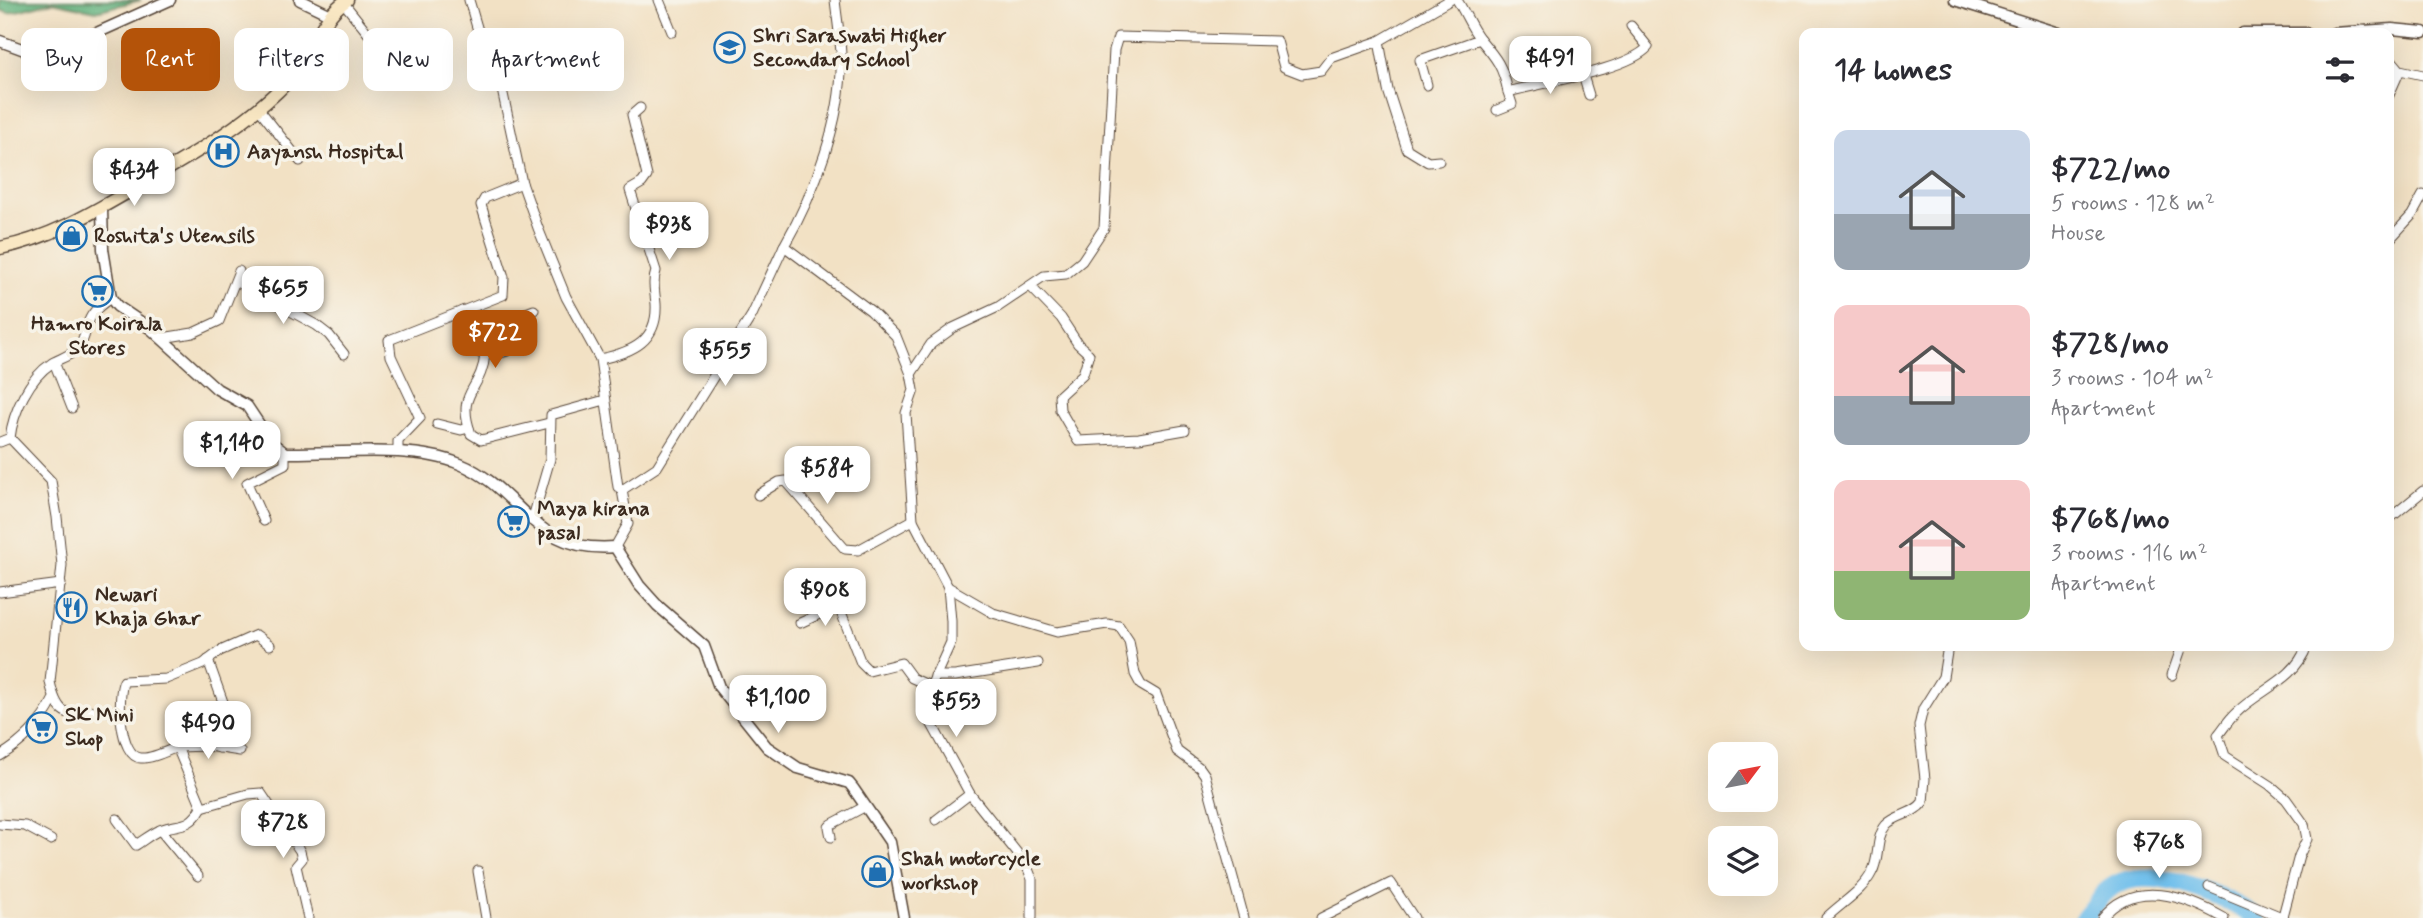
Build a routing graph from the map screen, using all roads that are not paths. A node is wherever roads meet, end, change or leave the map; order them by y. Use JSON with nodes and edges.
{"nodes":[{"id":1,"x":170,"y":0,"type":"edge"},
{"id":2,"x":300,"y":0,"type":"edge"},
{"id":3,"x":469,"y":0,"type":"edge"},
{"id":4,"x":659,"y":0,"type":"edge"},
{"id":5,"x":835,"y":0,"type":"edge"},
{"id":6,"x":1450,"y":0,"type":"edge"},
{"id":7,"x":1457,"y":0,"type":"edge"},
{"id":8,"x":1955,"y":0,"type":"edge"},
{"id":9,"x":345,"y":1,"type":"edge"},
{"id":10,"x":331,"y":15,"type":"junction"},
{"id":11,"x":1631,"y":26,"type":"dead end"},
{"id":12,"x":365,"y":28,"type":"edge"},
{"id":13,"x":2043,"y":28,"type":"edge"},
{"id":14,"x":672,"y":32,"type":"dead end"},
{"id":15,"x":2394,"y":32,"type":"edge"},
{"id":16,"x":2423,"y":33,"type":"edge"},
{"id":17,"x":1480,"y":39,"type":"junction"},
{"id":18,"x":0,"y":41,"type":"edge"},
{"id":19,"x":1379,"y":41,"type":"junction"},
{"id":20,"x":2394,"y":63,"type":"edge"},
{"id":21,"x":2400,"y":70,"type":"junction"},
{"id":22,"x":1582,"y":72,"type":"junction"},
{"id":23,"x":2423,"y":75,"type":"edge"},
{"id":24,"x":2394,"y":84,"type":"edge"},
{"id":25,"x":1427,"y":85,"type":"dead end"},
{"id":26,"x":1508,"y":92,"type":"junction"},
{"id":27,"x":1589,"y":95,"type":"dead end"},
{"id":28,"x":640,"y":108,"type":"dead end"},
{"id":29,"x":258,"y":109,"type":"junction"},
{"id":30,"x":1497,"y":110,"type":"dead end"},
{"id":31,"x":300,"y":161,"type":"dead end"},
{"id":32,"x":1439,"y":161,"type":"dead end"},
{"id":33,"x":522,"y":183,"type":"junction"},
{"id":34,"x":2423,"y":195,"type":"edge"},
{"id":35,"x":102,"y":208,"type":"junction"},
{"id":36,"x":2394,"y":235,"type":"edge"},
{"id":37,"x":784,"y":246,"type":"junction"},
{"id":38,"x":0,"y":248,"type":"edge"},
{"id":39,"x":240,"y":271,"type":"dead end"},
{"id":40,"x":236,"y":281,"type":"junction"},
{"id":41,"x":1030,"y":286,"type":"junction"},
{"id":42,"x":111,"y":298,"type":"junction"},
{"id":43,"x":534,"y":310,"type":"dead end"},
{"id":44,"x":462,"y":311,"type":"junction"},
{"id":45,"x":162,"y":338,"type":"junction"},
{"id":46,"x":344,"y":354,"type":"dead end"},
{"id":47,"x":485,"y":354,"type":"junction"},
{"id":48,"x":600,"y":359,"type":"junction"},
{"id":49,"x":54,"y":362,"type":"junction"},
{"id":50,"x":911,"y":373,"type":"junction"},
{"id":51,"x":605,"y":400,"type":"junction"},
{"id":52,"x":72,"y":408,"type":"dead end"},
{"id":53,"x":549,"y":423,"type":"junction"},
{"id":54,"x":437,"y":424,"type":"dead end"},
{"id":55,"x":469,"y":428,"type":"junction"},
{"id":56,"x":1185,"y":430,"type":"dead end"},
{"id":57,"x":4,"y":440,"type":"edge"},
{"id":58,"x":398,"y":451,"type":"junction"},
{"id":59,"x":285,"y":453,"type":"junction"},
{"id":60,"x":622,"y":489,"type":"junction"},
{"id":61,"x":2423,"y":491,"type":"edge"},
{"id":62,"x":758,"y":495,"type":"dead end"},
{"id":63,"x":2394,"y":515,"type":"edge"},
{"id":64,"x":913,"y":520,"type":"junction"},
{"id":65,"x":264,"y":521,"type":"dead end"},
{"id":66,"x":532,"y":521,"type":"junction"},
{"id":67,"x":615,"y":547,"type":"junction"},
{"id":68,"x":61,"y":584,"type":"junction"},
{"id":69,"x":830,"y":584,"type":"dead end"},
{"id":70,"x":948,"y":587,"type":"junction"},
{"id":71,"x":0,"y":593,"type":"edge"},
{"id":72,"x":837,"y":606,"type":"junction"},
{"id":73,"x":800,"y":623,"type":"dead end"},
{"id":74,"x":270,"y":645,"type":"dead end"},
{"id":75,"x":1947,"y":651,"type":"edge"},
{"id":76,"x":2180,"y":651,"type":"edge"},
{"id":77,"x":2305,"y":651,"type":"edge"},
{"id":78,"x":208,"y":660,"type":"junction"},
{"id":79,"x":1038,"y":663,"type":"dead end"},
{"id":80,"x":2172,"y":675,"type":"dead end"},
{"id":81,"x":935,"y":676,"type":"junction"},
{"id":82,"x":930,"y":686,"type":"junction"},
{"id":83,"x":53,"y":700,"type":"junction"},
{"id":84,"x":120,"y":714,"type":"junction"},
{"id":85,"x":177,"y":747,"type":"junction"},
{"id":86,"x":219,"y":748,"type":"junction"},
{"id":87,"x":240,"y":751,"type":"dead end"},
{"id":88,"x":0,"y":756,"type":"edge"},
{"id":89,"x":970,"y":794,"type":"junction"},
{"id":90,"x":202,"y":807,"type":"junction"},
{"id":91,"x":864,"y":807,"type":"junction"},
{"id":92,"x":117,"y":819,"type":"dead end"},
{"id":93,"x":936,"y":820,"type":"dead end"},
{"id":94,"x":0,"y":824,"type":"edge"},
{"id":95,"x":160,"y":830,"type":"junction"},
{"id":96,"x":831,"y":837,"type":"dead end"},
{"id":97,"x":51,"y":840,"type":"dead end"},
{"id":98,"x":478,"y":872,"type":"dead end"},
{"id":99,"x":198,"y":876,"type":"dead end"},
{"id":100,"x":2209,"y":887,"type":"dead end"},
{"id":101,"x":2283,"y":917,"type":"edge"},
{"id":102,"x":308,"y":918,"type":"edge"},
{"id":103,"x":486,"y":918,"type":"edge"},
{"id":104,"x":905,"y":918,"type":"edge"},
{"id":105,"x":1032,"y":918,"type":"edge"},
{"id":106,"x":1244,"y":918,"type":"edge"},
{"id":107,"x":1321,"y":918,"type":"edge"},
{"id":108,"x":1414,"y":918,"type":"edge"},
{"id":109,"x":1826,"y":918,"type":"edge"},
{"id":110,"x":2102,"y":918,"type":"edge"},
{"id":111,"x":2224,"y":918,"type":"edge"}],
"edges":[{"from":1,"to":18,"type":"street"},
{"from":2,"to":10,"type":"street"},
{"from":3,"to":33,"type":"street"},
{"from":4,"to":14,"type":"street"},
{"from":5,"to":37,"type":"street"},
{"from":6,"to":19,"type":"street"},
{"from":7,"to":17,"type":"street"},
{"from":8,"to":13,"type":"street"},
{"from":9,"to":10,"type":"main road"},
{"from":9,"to":12,"type":"street"},
{"from":10,"to":29,"type":"main road"},
{"from":11,"to":22,"type":"street"},
{"from":15,"to":16,"type":"street"},
{"from":17,"to":25,"type":"street"},
{"from":17,"to":26,"type":"street"},
{"from":19,"to":32,"type":"street"},
{"from":19,"to":41,"type":"street"},
{"from":20,"to":21,"type":"street"},
{"from":21,"to":23,"type":"street"},
{"from":21,"to":24,"type":"street"},
{"from":22,"to":26,"type":"street"},
{"from":22,"to":27,"type":"street"},
{"from":26,"to":30,"type":"street"},
{"from":28,"to":48,"type":"street"},
{"from":29,"to":31,"type":"street"},
{"from":29,"to":35,"type":"main road"},
{"from":33,"to":44,"type":"street"},
{"from":33,"to":48,"type":"street"},
{"from":34,"to":36,"type":"street"},
{"from":35,"to":38,"type":"main road"},
{"from":35,"to":42,"type":"street"},
{"from":37,"to":50,"type":"street"},
{"from":37,"to":60,"type":"street"},
{"from":39,"to":40,"type":"street"},
{"from":40,"to":45,"type":"street"},
{"from":40,"to":46,"type":"street"},
{"from":41,"to":50,"type":"street"},
{"from":41,"to":56,"type":"street"},
{"from":42,"to":45,"type":"street"},
{"from":42,"to":49,"type":"street"},
{"from":43,"to":47,"type":"street"},
{"from":44,"to":47,"type":"street"},
{"from":44,"to":58,"type":"street"},
{"from":45,"to":59,"type":"street"},
{"from":47,"to":55,"type":"street"},
{"from":48,"to":51,"type":"street"},
{"from":49,"to":52,"type":"street"},
{"from":49,"to":57,"type":"street"},
{"from":50,"to":64,"type":"street"},
{"from":51,"to":53,"type":"street"},
{"from":51,"to":60,"type":"street"},
{"from":53,"to":55,"type":"street"},
{"from":53,"to":66,"type":"street"},
{"from":54,"to":55,"type":"street"},
{"from":57,"to":68,"type":"street"},
{"from":58,"to":59,"type":"street"},
{"from":58,"to":66,"type":"street"},
{"from":59,"to":65,"type":"street"},
{"from":60,"to":67,"type":"street"},
{"from":61,"to":63,"type":"street"},
{"from":62,"to":64,"type":"street"},
{"from":64,"to":70,"type":"street"},
{"from":66,"to":67,"type":"street"},
{"from":67,"to":91,"type":"street"},
{"from":68,"to":71,"type":"street"},
{"from":68,"to":83,"type":"street"},
{"from":69,"to":72,"type":"street"},
{"from":70,"to":81,"type":"street"},
{"from":70,"to":106,"type":"street"},
{"from":72,"to":73,"type":"street"},
{"from":72,"to":82,"type":"street"},
{"from":74,"to":78,"type":"street"},
{"from":75,"to":109,"type":"street"},
{"from":76,"to":80,"type":"street"},
{"from":77,"to":101,"type":"street"},
{"from":78,"to":84,"type":"street"},
{"from":78,"to":86,"type":"street"},
{"from":79,"to":81,"type":"street"},
{"from":81,"to":82,"type":"street"},
{"from":82,"to":89,"type":"street"},
{"from":83,"to":84,"type":"street"},
{"from":83,"to":88,"type":"street"},
{"from":84,"to":85,"type":"street"},
{"from":85,"to":86,"type":"street"},
{"from":85,"to":90,"type":"street"},
{"from":86,"to":87,"type":"street"},
{"from":89,"to":93,"type":"street"},
{"from":89,"to":105,"type":"street"},
{"from":90,"to":95,"type":"street"},
{"from":90,"to":102,"type":"street"},
{"from":91,"to":96,"type":"street"},
{"from":91,"to":104,"type":"street"},
{"from":92,"to":95,"type":"street"},
{"from":94,"to":97,"type":"street"},
{"from":95,"to":99,"type":"street"},
{"from":98,"to":103,"type":"street"},
{"from":100,"to":101,"type":"street"},
{"from":107,"to":108,"type":"street"},
{"from":110,"to":111,"type":"street"}]}
